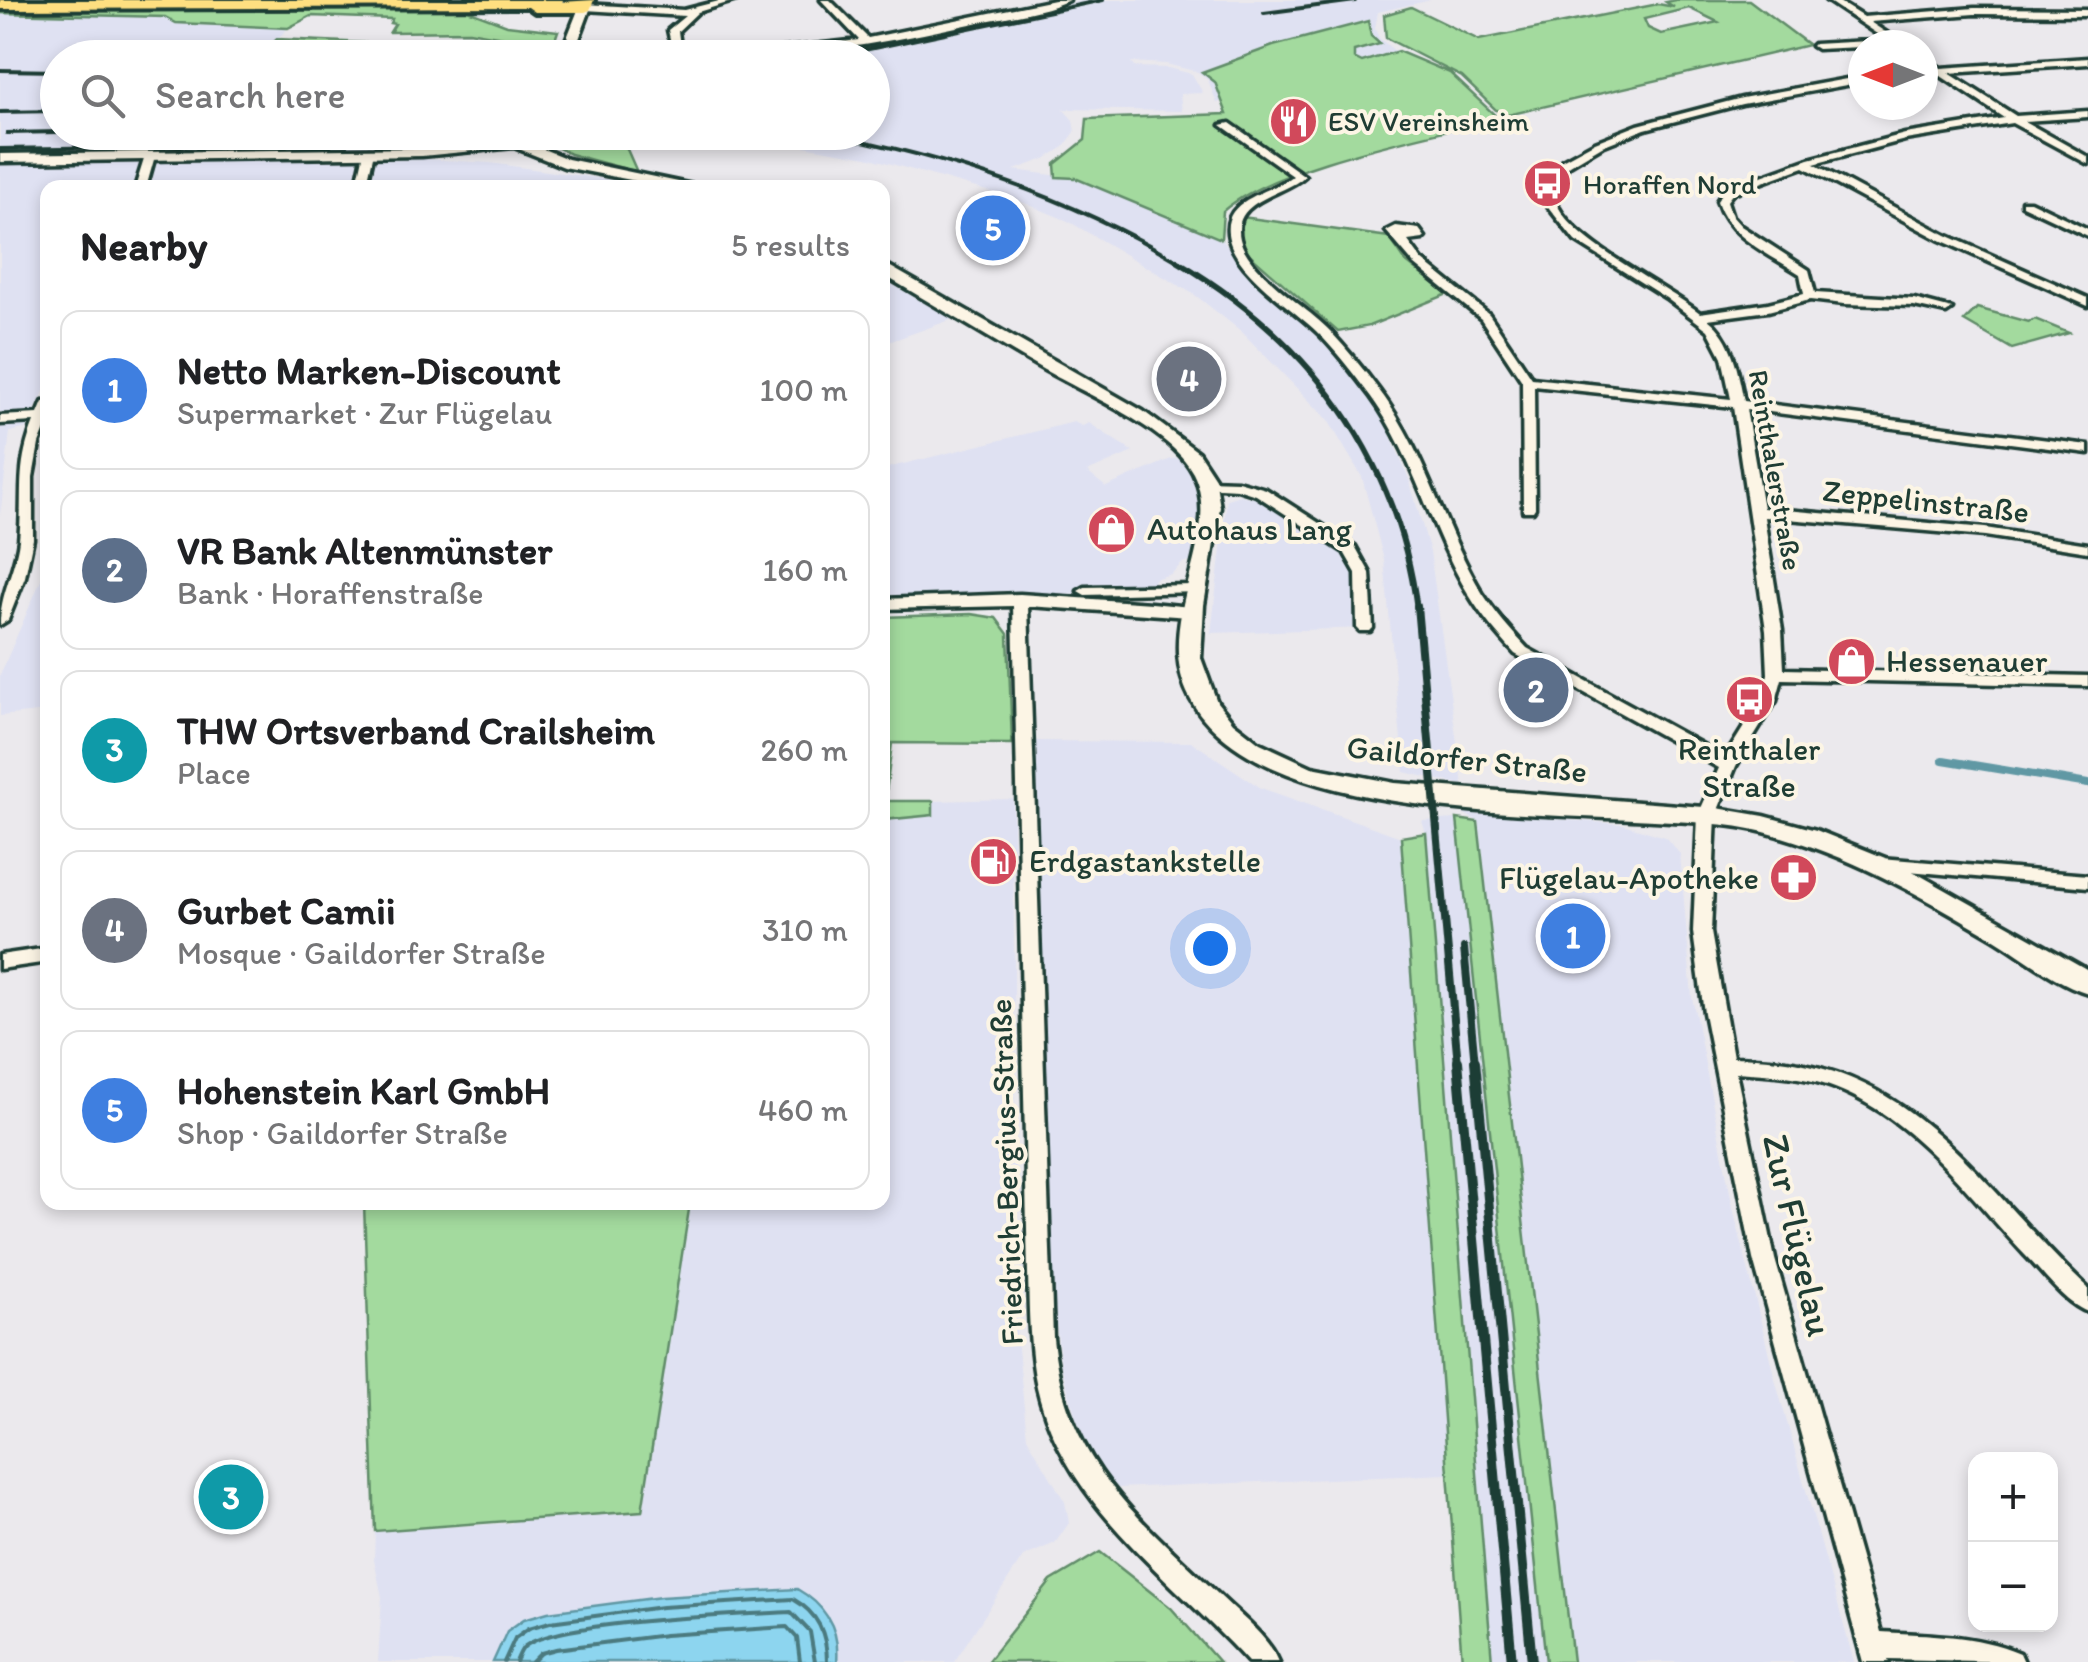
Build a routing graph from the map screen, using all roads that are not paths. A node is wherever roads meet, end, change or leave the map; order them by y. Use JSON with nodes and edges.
{"nodes":[{"id":1,"x":556,"y":0,"type":"edge"},
{"id":2,"x":733,"y":0,"type":"edge"},
{"id":3,"x":825,"y":0,"type":"edge"},
{"id":4,"x":1065,"y":0,"type":"edge"},
{"id":5,"x":1830,"y":0,"type":"edge"},
{"id":6,"x":539,"y":2,"type":"edge"},
{"id":7,"x":0,"y":4,"type":"edge"},
{"id":8,"x":505,"y":4,"type":"junction"},
{"id":9,"x":586,"y":4,"type":"edge"},
{"id":10,"x":694,"y":12,"type":"junction"},
{"id":11,"x":2088,"y":12,"type":"edge"},
{"id":12,"x":1863,"y":20,"type":"junction"},
{"id":13,"x":1878,"y":30,"type":"edge"},
{"id":14,"x":572,"y":40,"type":"edge"},
{"id":15,"x":675,"y":40,"type":"edge"},
{"id":16,"x":864,"y":40,"type":"edge"},
{"id":17,"x":878,"y":40,"type":"edge"},
{"id":18,"x":1848,"y":45,"type":"edge"},
{"id":19,"x":1817,"y":46,"type":"dead end"},
{"id":20,"x":2088,"y":62,"type":"edge"},
{"id":21,"x":1939,"y":71,"type":"joint"},
{"id":22,"x":1848,"y":83,"type":"edge"},
{"id":23,"x":2088,"y":114,"type":"edge"},
{"id":24,"x":2016,"y":121,"type":"junction"},
{"id":25,"x":1226,"y":125,"type":"dead end"},
{"id":26,"x":435,"y":150,"type":"edge"},
{"id":27,"x":493,"y":150,"type":"edge"},
{"id":28,"x":517,"y":150,"type":"edge"},
{"id":29,"x":543,"y":150,"type":"edge"},
{"id":30,"x":369,"y":152,"type":"junction"},
{"id":31,"x":422,"y":152,"type":"junction"},
{"id":32,"x":452,"y":154,"type":"junction"},
{"id":33,"x":150,"y":156,"type":"junction"},
{"id":34,"x":0,"y":158,"type":"edge"},
{"id":35,"x":2088,"y":161,"type":"edge"},
{"id":36,"x":548,"y":165,"type":"junction"},
{"id":37,"x":1808,"y":165,"type":"junction"},
{"id":38,"x":142,"y":180,"type":"edge"},
{"id":39,"x":364,"y":180,"type":"edge"},
{"id":40,"x":655,"y":180,"type":"edge"},
{"id":41,"x":659,"y":180,"type":"edge"},
{"id":42,"x":2026,"y":203,"type":"dead end"},
{"id":43,"x":2088,"y":233,"type":"edge"},
{"id":44,"x":1402,"y":240,"type":"dead end"},
{"id":45,"x":890,"y":272,"type":"edge"},
{"id":46,"x":1810,"y":296,"type":"junction"},
{"id":47,"x":2088,"y":302,"type":"edge"},
{"id":48,"x":1946,"y":310,"type":"dead end"},
{"id":49,"x":1701,"y":316,"type":"junction"},
{"id":50,"x":1528,"y":381,"type":"junction"},
{"id":51,"x":1738,"y":403,"type":"junction"},
{"id":52,"x":40,"y":413,"type":"edge"},
{"id":53,"x":0,"y":420,"type":"edge"},
{"id":54,"x":40,"y":429,"type":"edge"},
{"id":55,"x":2088,"y":449,"type":"edge"},
{"id":56,"x":1208,"y":484,"type":"junction"},
{"id":57,"x":1528,"y":508,"type":"dead end"},
{"id":58,"x":1758,"y":512,"type":"junction"},
{"id":59,"x":2088,"y":548,"type":"edge"},
{"id":60,"x":1020,"y":599,"type":"junction"},
{"id":61,"x":1192,"y":600,"type":"junction"},
{"id":62,"x":890,"y":604,"type":"edge"},
{"id":63,"x":0,"y":620,"type":"edge"},
{"id":64,"x":1365,"y":628,"type":"dead end"},
{"id":65,"x":1776,"y":674,"type":"junction"},
{"id":66,"x":2088,"y":681,"type":"edge"},
{"id":67,"x":1728,"y":766,"type":"junction"},
{"id":68,"x":1706,"y":816,"type":"junction"},
{"id":69,"x":1876,"y":864,"type":"junction"},
{"id":70,"x":2088,"y":881,"type":"edge"},
{"id":71,"x":40,"y":956,"type":"edge"},
{"id":72,"x":0,"y":962,"type":"edge"},
{"id":73,"x":2088,"y":984,"type":"edge"},
{"id":74,"x":1725,"y":1064,"type":"junction"},
{"id":75,"x":2088,"y":1302,"type":"edge"},
{"id":76,"x":1874,"y":1654,"type":"edge"},
{"id":77,"x":1266,"y":1662,"type":"edge"},
{"id":78,"x":2011,"y":1662,"type":"edge"}],
"edges":[{"from":1,"to":6,"type":"main road"},
{"from":2,"to":10,"type":"street"},
{"from":3,"to":16,"type":"street"},
{"from":4,"to":17,"type":"street"},
{"from":5,"to":12,"type":"street"},
{"from":6,"to":8,"type":"main road"},
{"from":6,"to":9,"type":"main road"},
{"from":7,"to":8,"type":"main road"},
{"from":8,"to":9,"type":"main road"},
{"from":9,"to":10,"type":"street"},
{"from":9,"to":14,"type":"main road"},
{"from":10,"to":15,"type":"street"},
{"from":11,"to":12,"type":"street"},
{"from":12,"to":13,"type":"street"},
{"from":18,"to":19,"type":"street"},
{"from":20,"to":21,"type":"street"},
{"from":21,"to":24,"type":"street"},
{"from":22,"to":49,"type":"street","name":"Reinthalerstraße"},
{"from":23,"to":24,"type":"street"},
{"from":24,"to":35,"type":"street"},
{"from":24,"to":37,"type":"street"},
{"from":25,"to":67,"type":"street"},
{"from":26,"to":31,"type":"main road"},
{"from":27,"to":32,"type":"main road"},
{"from":28,"to":36,"type":"main road"},
{"from":29,"to":41,"type":"main road"},
{"from":30,"to":31,"type":"main road"},
{"from":30,"to":33,"type":"main road"},
{"from":30,"to":39,"type":"street"},
{"from":31,"to":32,"type":"main road"},
{"from":32,"to":36,"type":"main road"},
{"from":33,"to":34,"type":"main road"},
{"from":33,"to":38,"type":"street"},
{"from":36,"to":40,"type":"main road"},
{"from":37,"to":46,"type":"street"},
{"from":37,"to":47,"type":"street"},
{"from":42,"to":43,"type":"street"},
{"from":44,"to":50,"type":"street"},
{"from":45,"to":56,"type":"main road"},
{"from":46,"to":48,"type":"street"},
{"from":46,"to":49,"type":"street"},
{"from":49,"to":51,"type":"street","name":"Reinthalerstraße"},
{"from":50,"to":51,"type":"street"},
{"from":50,"to":57,"type":"street"},
{"from":51,"to":55,"type":"street"},
{"from":51,"to":58,"type":"street","name":"Reinthalerstraße"},
{"from":52,"to":53,"type":"street"},
{"from":54,"to":63,"type":"street"},
{"from":56,"to":61,"type":"main road","name":"Gaildorfer Straße"},
{"from":56,"to":64,"type":"street"},
{"from":58,"to":59,"type":"street","name":"Zeppelinstraße"},
{"from":58,"to":65,"type":"street","name":"Reinthalerstraße"},
{"from":60,"to":61,"type":"street"},
{"from":60,"to":61,"type":"street"},
{"from":60,"to":62,"type":"street"},
{"from":60,"to":77,"type":"street","name":"Friedrich-Bergius-Straße"},
{"from":61,"to":68,"type":"main road","name":"Gaildorfer Straße"},
{"from":65,"to":66,"type":"street"},
{"from":65,"to":67,"type":"street","name":"Reinthalerstraße"},
{"from":67,"to":68,"type":"street","name":"Reinthalerstraße"},
{"from":68,"to":69,"type":"main road","name":"Gaildorfer Straße"},
{"from":68,"to":74,"type":"street","name":"Zur Flügelau"},
{"from":69,"to":70,"type":"street"},
{"from":69,"to":73,"type":"main road","name":"Gaildorfer Straße"},
{"from":71,"to":72,"type":"street"},
{"from":74,"to":75,"type":"street"},
{"from":74,"to":76,"type":"street","name":"Zur Flügelau"},
{"from":76,"to":78,"type":"street"}]}
